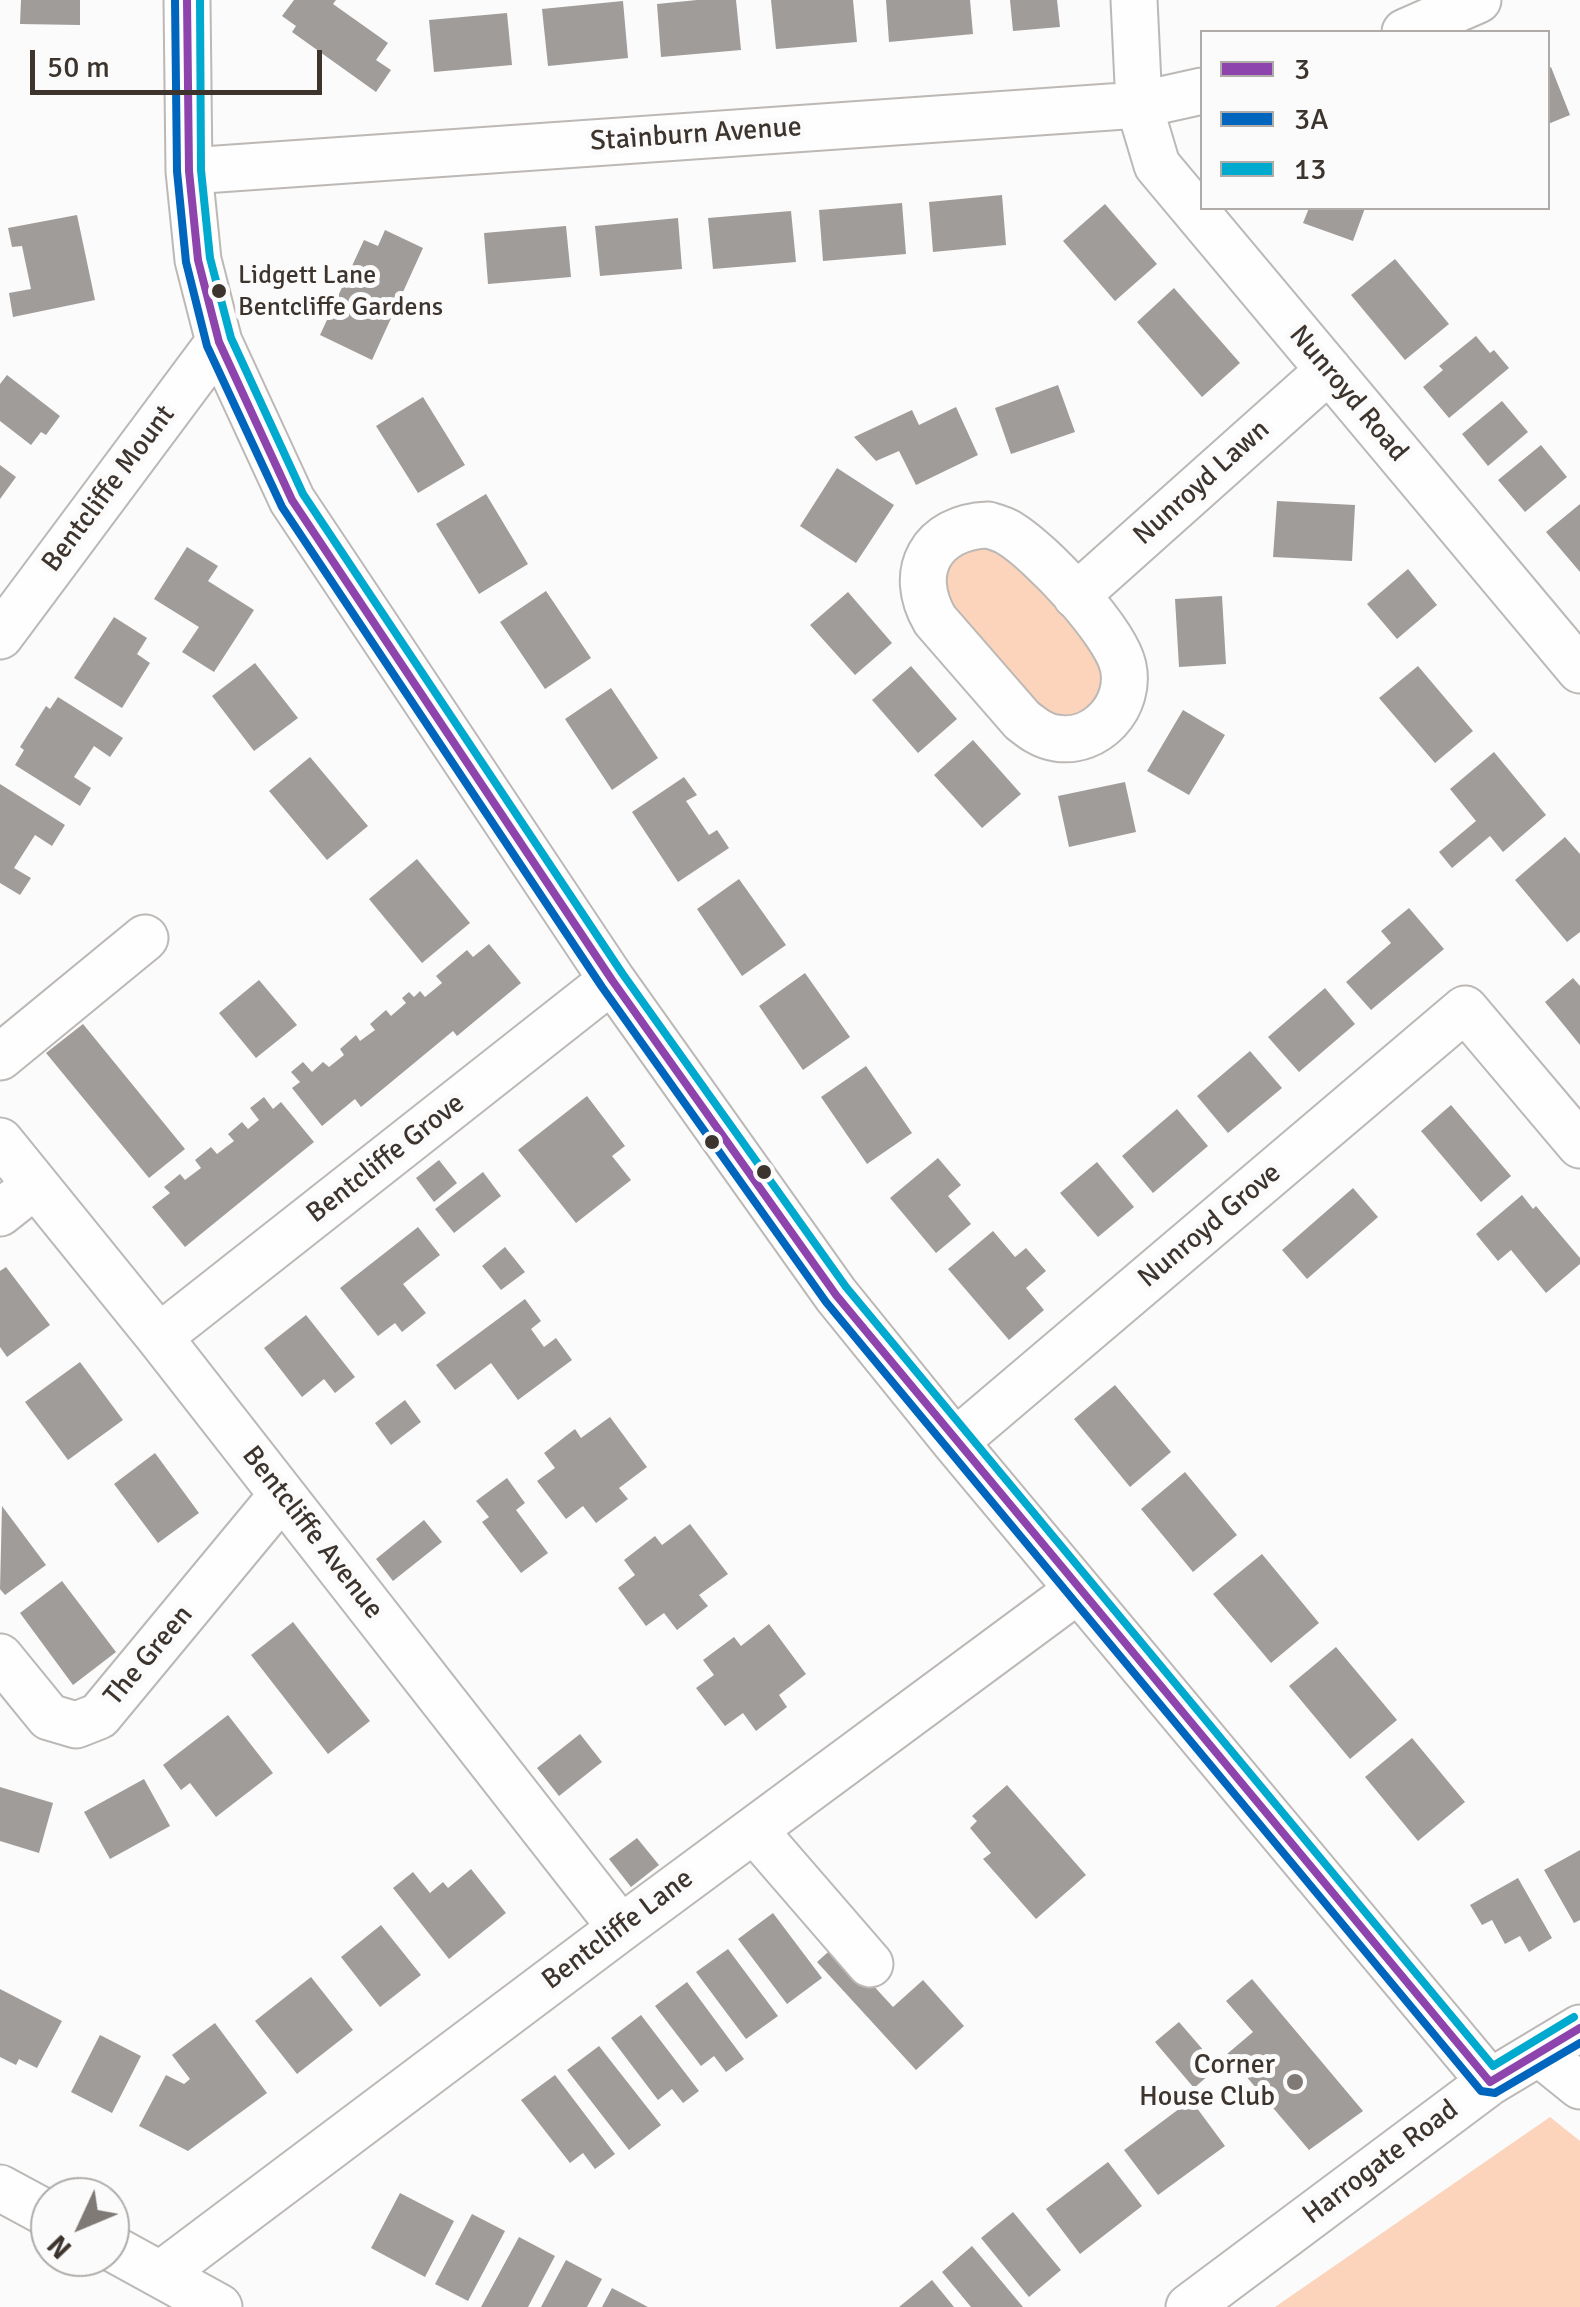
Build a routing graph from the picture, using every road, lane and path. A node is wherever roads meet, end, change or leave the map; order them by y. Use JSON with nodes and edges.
{"nodes":[{"id":1,"x":187,"y":0,"type":"edge"},
{"id":2,"x":1134,"y":0,"type":"edge"},
{"id":3,"x":1478,"y":0,"type":"edge"},
{"id":4,"x":1410,"y":30,"type":"edge"},
{"id":5,"x":1200,"y":91,"type":"edge"},
{"id":6,"x":1139,"y":105,"type":"junction"},
{"id":7,"x":189,"y":171,"type":"junction"},
{"id":8,"x":219,"y":342,"type":"junction"},
{"id":9,"x":1328,"y":370,"type":"junction"},
{"id":10,"x":1076,"y":596,"type":"junction"},
{"id":11,"x":0,"y":636,"type":"edge"},
{"id":12,"x":1580,"y":670,"type":"edge"},
{"id":13,"x":145,"y":938,"type":"dead end"},
{"id":14,"x":612,"y":980,"type":"junction"},
{"id":15,"x":0,"y":1057,"type":"edge"},
{"id":16,"x":0,"y":1141,"type":"edge"},
{"id":17,"x":1580,"y":1145,"type":"edge"},
{"id":18,"x":17,"y":1199,"type":"edge"},
{"id":19,"x":159,"y":1337,"type":"junction"},
{"id":20,"x":955,"y":1442,"type":"junction"},
{"id":21,"x":282,"y":1495,"type":"junction"},
{"id":22,"x":1078,"y":1590,"type":"junction"},
{"id":23,"x":0,"y":1657,"type":"edge"},
{"id":24,"x":754,"y":1830,"type":"junction"},
{"id":25,"x":621,"y":1928,"type":"junction"},
{"id":26,"x":870,"y":1964,"type":"dead end"},
{"id":27,"x":1580,"y":2028,"type":"edge"},
{"id":28,"x":1539,"y":2053,"type":"junction"},
{"id":29,"x":1490,"y":2082,"type":"junction"},
{"id":30,"x":1580,"y":2086,"type":"edge"},
{"id":31,"x":0,"y":2188,"type":"edge"},
{"id":32,"x":30,"y":2204,"type":"edge"},
{"id":33,"x":130,"y":2258,"type":"edge"},
{"id":34,"x":161,"y":2274,"type":"junction"},
{"id":35,"x":219,"y":2307,"type":"edge"},
{"id":36,"x":1189,"y":2307,"type":"edge"}],
"edges":[{"from":1,"to":7,"type":"street"},
{"from":2,"to":6,"type":"street","name":"Nunroyd Road"},
{"from":3,"to":4,"type":"street"},
{"from":5,"to":6,"type":"street","name":"Stainburn Avenue"},
{"from":6,"to":7,"type":"street","name":"Stainburn Avenue"},
{"from":6,"to":9,"type":"street","name":"Nunroyd Road"},
{"from":7,"to":8,"type":"street"},
{"from":8,"to":11,"type":"street","name":"Bentcliffe Mount"},
{"from":8,"to":14,"type":"street"},
{"from":9,"to":10,"type":"street","name":"Nunroyd Lawn"},
{"from":9,"to":12,"type":"street","name":"Nunroyd Road"},
{"from":10,"to":10,"type":"street"},
{"from":13,"to":15,"type":"street"},
{"from":14,"to":19,"type":"street","name":"Bentcliffe Grove"},
{"from":14,"to":20,"type":"street"},
{"from":16,"to":18,"type":"street","name":"Bentcliffe Avenue"},
{"from":17,"to":20,"type":"street","name":"Nunroyd Grove"},
{"from":18,"to":19,"type":"street","name":"Bentcliffe Avenue"},
{"from":19,"to":21,"type":"street","name":"Bentcliffe Avenue"},
{"from":20,"to":22,"type":"street"},
{"from":21,"to":23,"type":"street","name":"The Green"},
{"from":21,"to":25,"type":"street","name":"Bentcliffe Avenue"},
{"from":22,"to":24,"type":"street","name":"Bentcliffe Lane"},
{"from":22,"to":29,"type":"street"},
{"from":24,"to":25,"type":"street","name":"Bentcliffe Lane"},
{"from":24,"to":26,"type":"street"},
{"from":25,"to":34,"type":"street","name":"Bentcliffe Lane"},
{"from":27,"to":28,"type":"street","name":"Harrogate Road"},
{"from":28,"to":29,"type":"street","name":"Harrogate Road"},
{"from":28,"to":30,"type":"street"},
{"from":29,"to":36,"type":"street","name":"Harrogate Road"},
{"from":31,"to":32,"type":"street"},
{"from":33,"to":34,"type":"street"},
{"from":34,"to":35,"type":"street"}]}
